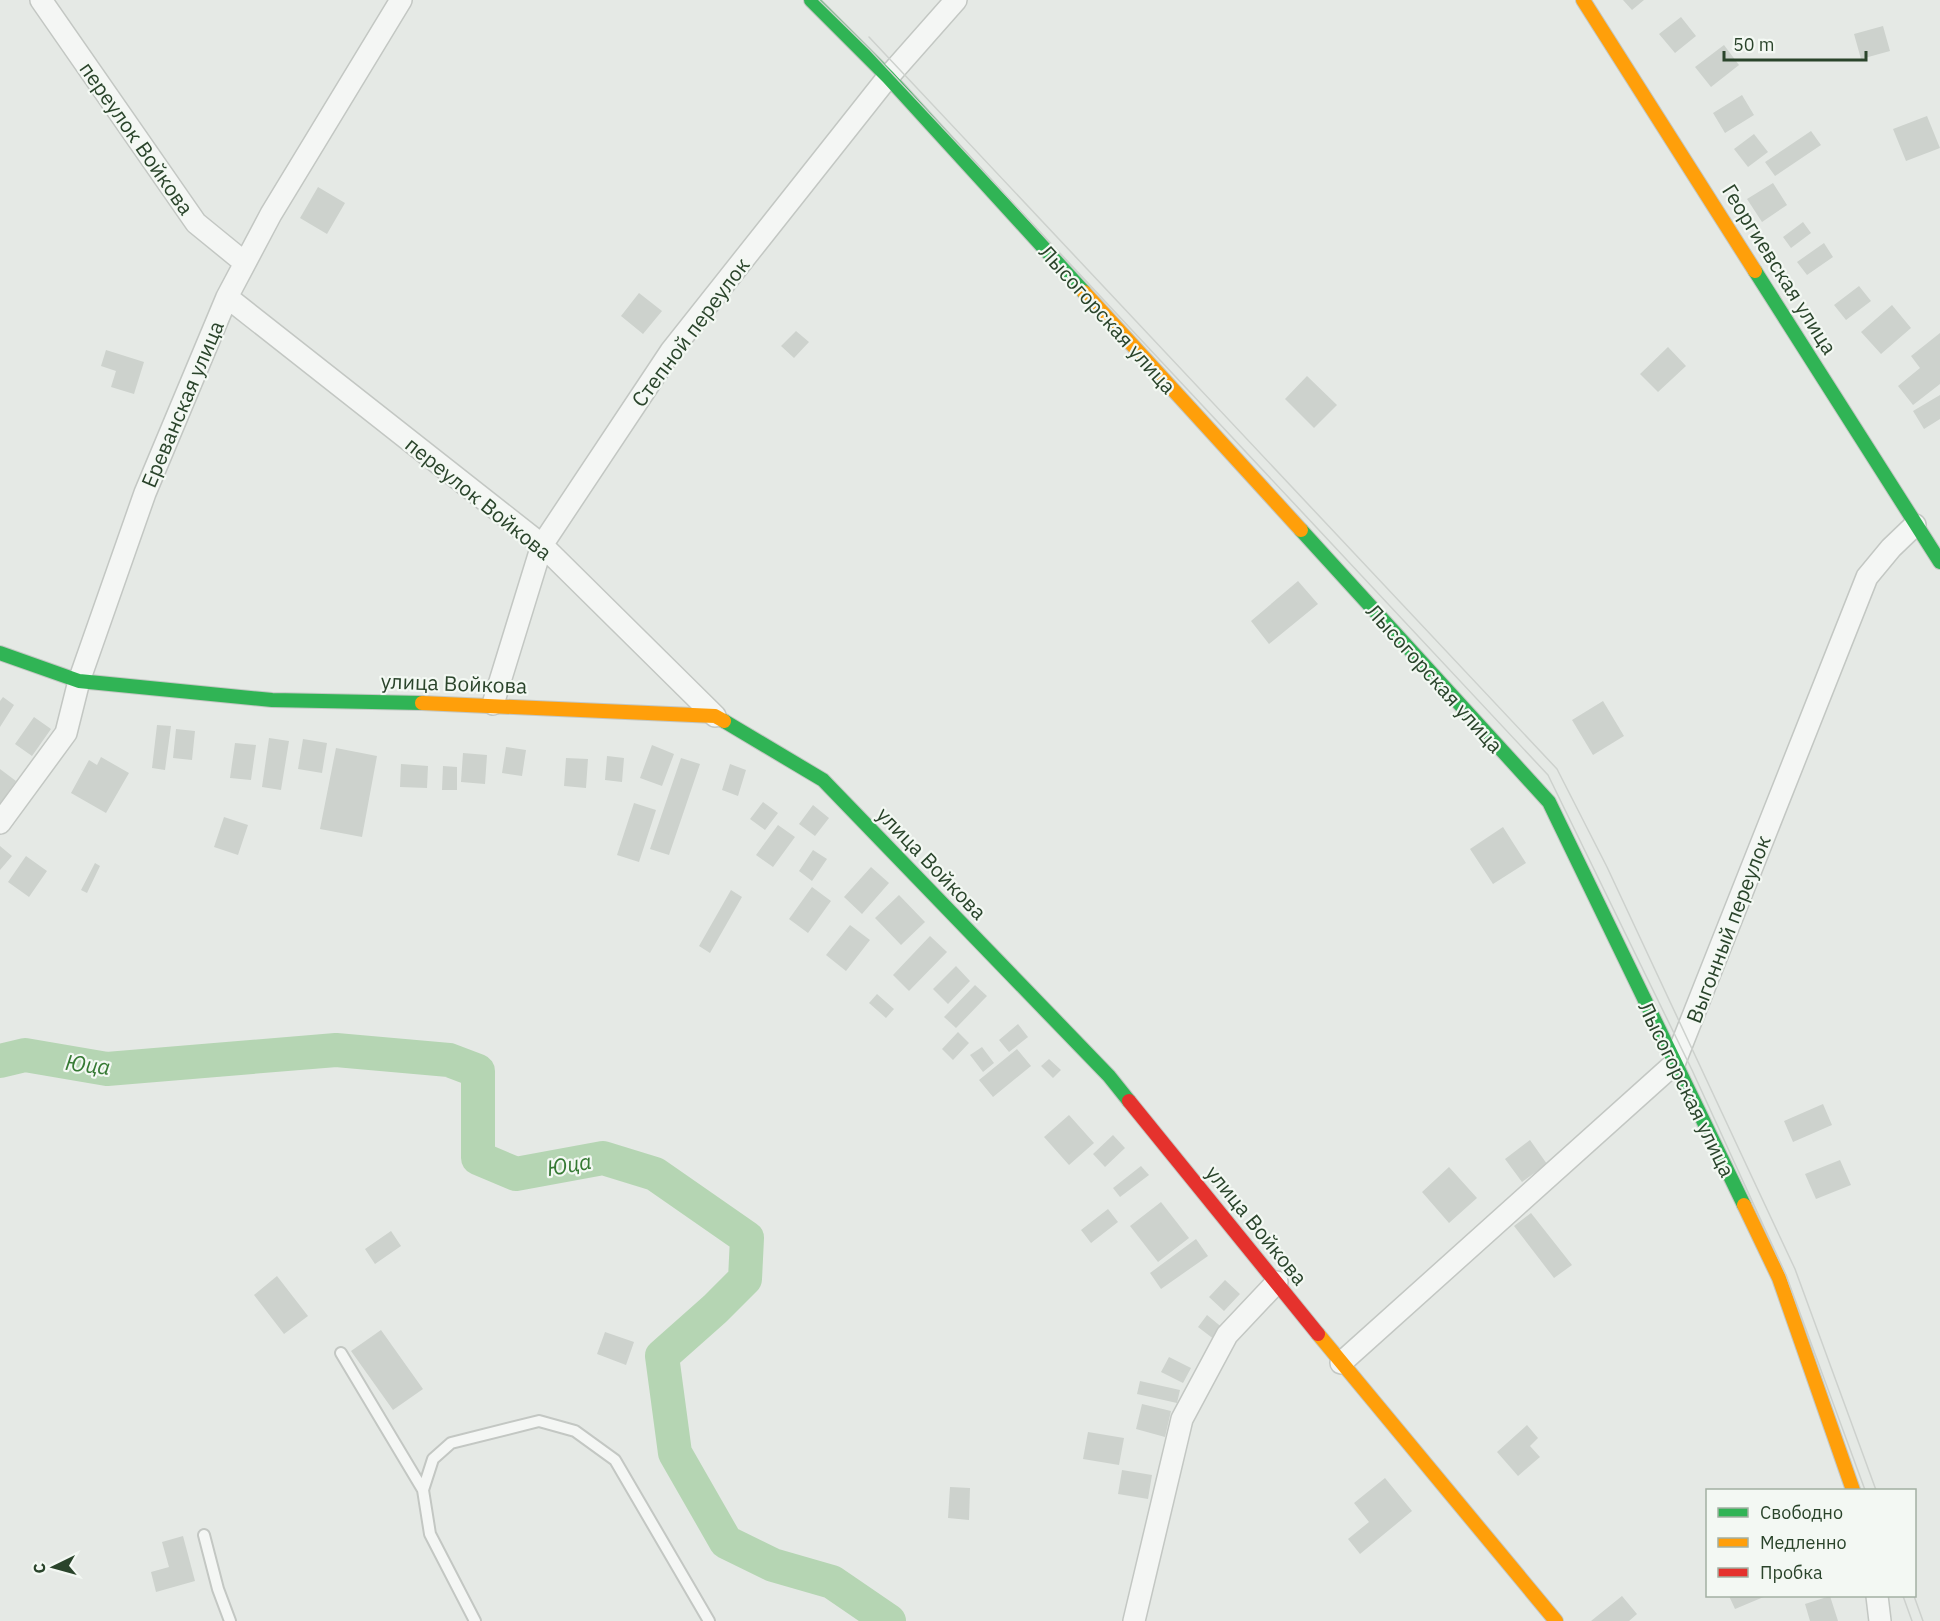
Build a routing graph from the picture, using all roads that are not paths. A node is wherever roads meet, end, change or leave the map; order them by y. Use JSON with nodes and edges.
{"nodes":[{"id":1,"x":41,"y":0,"type":"edge"},
{"id":2,"x":401,"y":0,"type":"edge"},
{"id":3,"x":811,"y":0,"type":"edge"},
{"id":4,"x":956,"y":0,"type":"edge"},
{"id":5,"x":1583,"y":0,"type":"edge"},
{"id":6,"x":888,"y":77,"type":"junction"},
{"id":7,"x":245,"y":263,"type":"junction"},
{"id":8,"x":227,"y":297,"type":"junction"},
{"id":9,"x":1916,"y":525,"type":"junction"},
{"id":10,"x":542,"y":545,"type":"junction"},
{"id":11,"x":1940,"y":562,"type":"edge"},
{"id":12,"x":0,"y":653,"type":"edge"},
{"id":13,"x":79,"y":681,"type":"junction"},
{"id":14,"x":493,"y":704,"type":"junction"},
{"id":15,"x":715,"y":716,"type":"junction"},
{"id":16,"x":0,"y":823,"type":"edge"},
{"id":17,"x":1674,"y":1064,"type":"junction"},
{"id":18,"x":1277,"y":1282,"type":"junction"},
{"id":19,"x":341,"y":1353,"type":"dead end"},
{"id":20,"x":1341,"y":1363,"type":"junction"},
{"id":21,"x":1852,"y":1489,"type":"edge"},
{"id":22,"x":423,"y":1490,"type":"junction"},
{"id":23,"x":204,"y":1536,"type":"dead end"},
{"id":24,"x":1876,"y":1597,"type":"edge"},
{"id":25,"x":230,"y":1621,"type":"edge"},
{"id":26,"x":475,"y":1621,"type":"edge"},
{"id":27,"x":709,"y":1621,"type":"edge"},
{"id":28,"x":1134,"y":1621,"type":"edge"},
{"id":29,"x":1556,"y":1621,"type":"edge"},
{"id":30,"x":1880,"y":1621,"type":"edge"}],
"edges":[{"from":1,"to":7,"type":"street","name":"переулок Войкова"},
{"from":2,"to":7,"type":"street","name":"Ереванская улица"},
{"from":3,"to":6,"type":"street","name":"Лысогорская улица"},
{"from":4,"to":6,"type":"street","name":"Степной переулок"},
{"from":5,"to":9,"type":"street","name":"Георгиевская улица"},
{"from":6,"to":10,"type":"street","name":"Степной переулок"},
{"from":6,"to":17,"type":"street","name":"Лысогорская улица"},
{"from":7,"to":8,"type":"street","name":"Ереванская улица"},
{"from":8,"to":10,"type":"street","name":"переулок Войкова"},
{"from":8,"to":13,"type":"street","name":"Ереванская улица"},
{"from":9,"to":11,"type":"street","name":"Георгиевская улица"},
{"from":9,"to":17,"type":"street","name":"Выгонный переулок"},
{"from":10,"to":14,"type":"street","name":"Степной переулок"},
{"from":10,"to":15,"type":"street","name":"переулок Войкова"},
{"from":12,"to":13,"type":"street","name":"улица Войкова"},
{"from":13,"to":14,"type":"street","name":"улица Войкова"},
{"from":13,"to":16,"type":"street","name":"Ереванская улица"},
{"from":14,"to":15,"type":"street","name":"улица Войкова"},
{"from":15,"to":18,"type":"street","name":"улица Войкова"},
{"from":17,"to":20,"type":"street","name":"Выгонный переулок"},
{"from":17,"to":21,"type":"street","name":"Лысогорская улица"},
{"from":18,"to":20,"type":"street","name":"улица Войкова"},
{"from":18,"to":28,"type":"street"},
{"from":19,"to":22,"type":"lane"},
{"from":20,"to":29,"type":"street","name":"улица Войкова"},
{"from":22,"to":26,"type":"lane"},
{"from":22,"to":27,"type":"lane"},
{"from":23,"to":25,"type":"lane"},
{"from":24,"to":30,"type":"street"}]}
